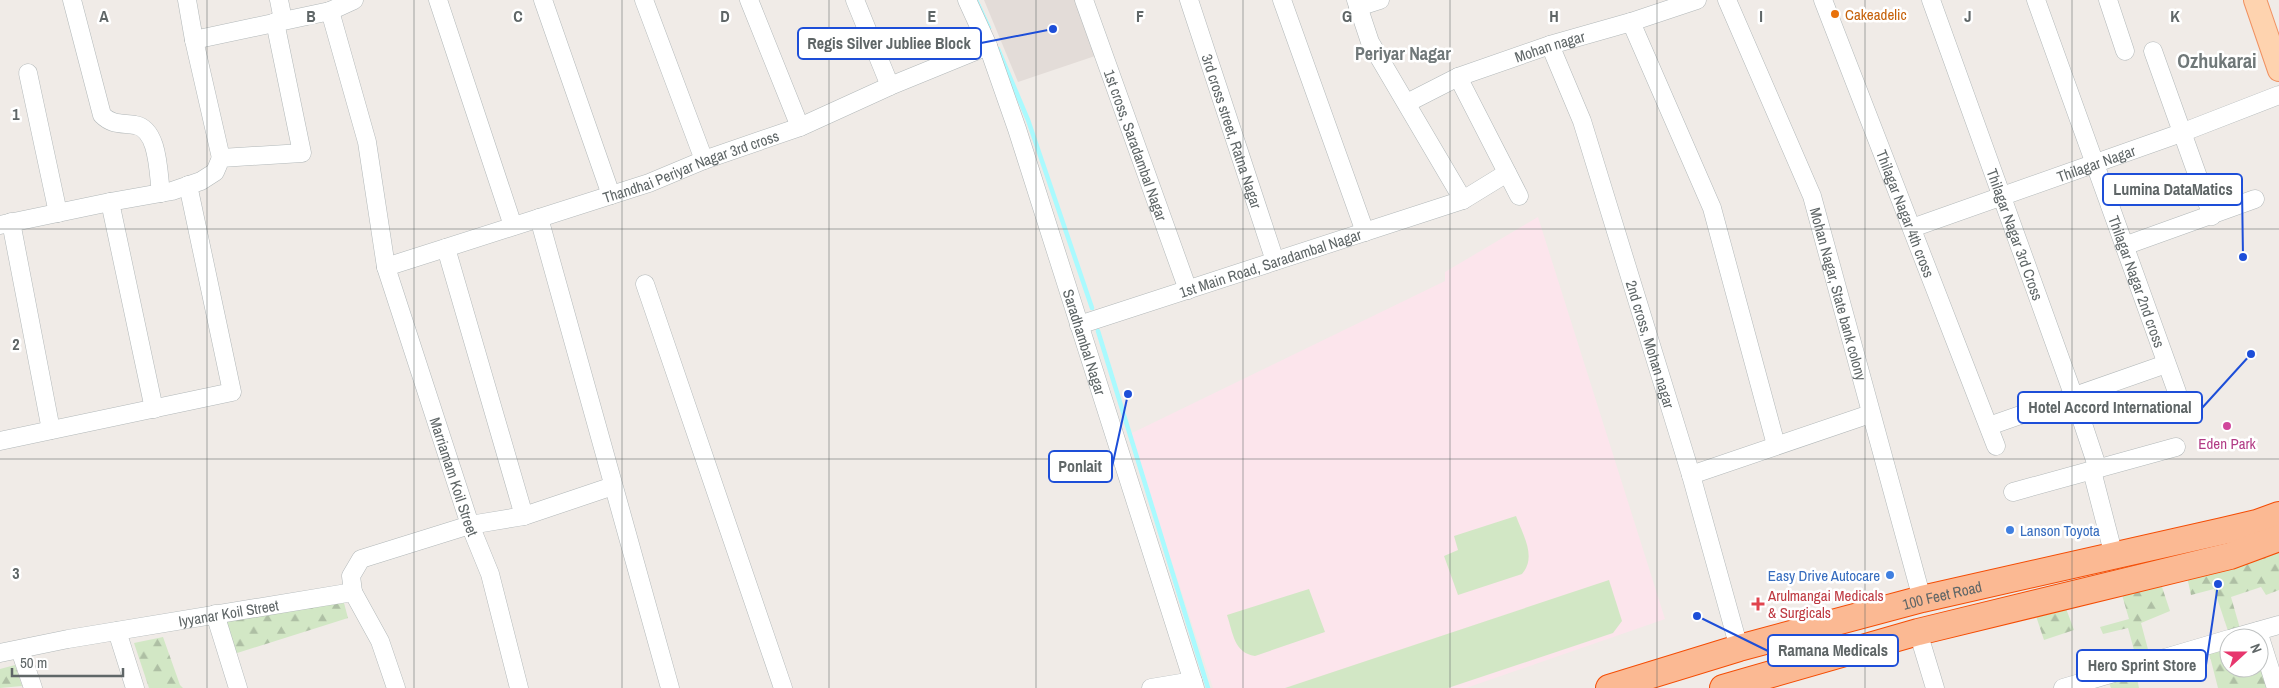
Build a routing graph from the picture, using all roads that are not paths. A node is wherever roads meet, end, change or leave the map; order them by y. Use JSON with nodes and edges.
{"nodes":[{"id":1,"x":72,"y":0,"type":"edge"},
{"id":2,"x":187,"y":0,"type":"edge"},
{"id":3,"x":279,"y":0,"type":"edge"},
{"id":4,"x":354,"y":0,"type":"edge"},
{"id":5,"x":438,"y":0,"type":"edge"},
{"id":6,"x":543,"y":0,"type":"edge"},
{"id":7,"x":644,"y":0,"type":"edge"},
{"id":8,"x":749,"y":0,"type":"edge"},
{"id":9,"x":855,"y":0,"type":"edge"},
{"id":10,"x":967,"y":0,"type":"edge"},
{"id":11,"x":1084,"y":0,"type":"edge"},
{"id":12,"x":1188,"y":0,"type":"edge"},
{"id":13,"x":1282,"y":0,"type":"edge"},
{"id":14,"x":1380,"y":0,"type":"edge"},
{"id":15,"x":1697,"y":0,"type":"edge"},
{"id":16,"x":1727,"y":0,"type":"edge"},
{"id":17,"x":1823,"y":0,"type":"edge"},
{"id":18,"x":1930,"y":0,"type":"edge"},
{"id":19,"x":2036,"y":0,"type":"edge"},
{"id":20,"x":2108,"y":0,"type":"edge"},
{"id":21,"x":2254,"y":0,"type":"edge"},
{"id":22,"x":1357,"y":3,"type":"edge"},
{"id":23,"x":330,"y":11,"type":"junction"},
{"id":24,"x":279,"y":21,"type":"junction"},
{"id":25,"x":1631,"y":22,"type":"junction"},
{"id":26,"x":194,"y":40,"type":"junction"},
{"id":27,"x":1550,"y":45,"type":"junction"},
{"id":28,"x":988,"y":46,"type":"junction"},
{"id":29,"x":2153,"y":51,"type":"dead end"},
{"id":30,"x":2125,"y":52,"type":"dead end"},
{"id":31,"x":2279,"y":70,"type":"edge"},
{"id":32,"x":28,"y":73,"type":"dead end"},
{"id":33,"x":1458,"y":77,"type":"junction"},
{"id":34,"x":890,"y":86,"type":"junction"},
{"id":35,"x":2279,"y":95,"type":"edge"},
{"id":36,"x":1407,"y":103,"type":"junction"},
{"id":37,"x":800,"y":127,"type":"junction"},
{"id":38,"x":2181,"y":133,"type":"junction"},
{"id":39,"x":221,"y":158,"type":"junction"},
{"id":40,"x":704,"y":160,"type":"junction"},
{"id":41,"x":2094,"y":164,"type":"junction"},
{"id":42,"x":1507,"y":173,"type":"junction"},
{"id":43,"x":188,"y":185,"type":"junction"},
{"id":44,"x":161,"y":193,"type":"junction"},
{"id":45,"x":611,"y":195,"type":"junction"},
{"id":46,"x":1519,"y":196,"type":"dead end"},
{"id":47,"x":2003,"y":196,"type":"junction"},
{"id":48,"x":2255,"y":199,"type":"dead end"},
{"id":49,"x":1463,"y":200,"type":"junction"},
{"id":50,"x":110,"y":202,"type":"junction"},
{"id":51,"x":58,"y":213,"type":"junction"},
{"id":52,"x":2212,"y":216,"type":"junction"},
{"id":53,"x":539,"y":218,"type":"junction"},
{"id":54,"x":5,"y":224,"type":"edge"},
{"id":55,"x":513,"y":226,"type":"junction"},
{"id":56,"x":1912,"y":228,"type":"junction"},
{"id":57,"x":1365,"y":232,"type":"junction"},
{"id":58,"x":2124,"y":246,"type":"junction"},
{"id":59,"x":446,"y":248,"type":"junction"},
{"id":60,"x":1275,"y":261,"type":"junction"},
{"id":61,"x":386,"y":267,"type":"junction"},
{"id":62,"x":645,"y":284,"type":"dead end"},
{"id":63,"x":1188,"y":290,"type":"junction"},
{"id":64,"x":1079,"y":325,"type":"junction"},
{"id":65,"x":2166,"y":364,"type":"junction"},
{"id":66,"x":2177,"y":392,"type":"dead end"},
{"id":67,"x":2074,"y":397,"type":"junction"},
{"id":68,"x":154,"y":409,"type":"junction"},
{"id":69,"x":1870,"y":414,"type":"junction"},
{"id":70,"x":1989,"y":426,"type":"junction"},
{"id":71,"x":52,"y":430,"type":"junction"},
{"id":72,"x":0,"y":441,"type":"edge"},
{"id":73,"x":1776,"y":446,"type":"junction"},
{"id":74,"x":1996,"y":446,"type":"dead end"},
{"id":75,"x":2176,"y":447,"type":"dead end"},
{"id":76,"x":2095,"y":470,"type":"junction"},
{"id":77,"x":1691,"y":475,"type":"junction"},
{"id":78,"x":613,"y":486,"type":"junction"},
{"id":79,"x":2013,"y":492,"type":"dead end"},
{"id":80,"x":2279,"y":506,"type":"edge"},
{"id":81,"x":524,"y":516,"type":"junction"},
{"id":82,"x":2268,"y":519,"type":"edge"},
{"id":83,"x":470,"y":525,"type":"junction"},
{"id":84,"x":2279,"y":538,"type":"edge"},
{"id":85,"x":2114,"y":556,"type":"junction"},
{"id":86,"x":353,"y":592,"type":"junction"},
{"id":87,"x":1922,"y":599,"type":"junction"},
{"id":88,"x":214,"y":614,"type":"junction"},
{"id":89,"x":117,"y":631,"type":"junction"},
{"id":90,"x":1918,"y":632,"type":"junction"},
{"id":91,"x":2219,"y":642,"type":"edge"},
{"id":92,"x":1739,"y":648,"type":"junction"},
{"id":93,"x":20,"y":650,"type":"junction"},
{"id":94,"x":0,"y":653,"type":"edge"},
{"id":95,"x":2269,"y":666,"type":"edge"},
{"id":96,"x":1194,"y":684,"type":"edge"},
{"id":97,"x":33,"y":688,"type":"edge"},
{"id":98,"x":135,"y":688,"type":"edge"},
{"id":99,"x":238,"y":688,"type":"edge"},
{"id":100,"x":396,"y":688,"type":"edge"},
{"id":101,"x":519,"y":688,"type":"edge"},
{"id":102,"x":670,"y":688,"type":"edge"},
{"id":103,"x":783,"y":688,"type":"edge"},
{"id":104,"x":1150,"y":688,"type":"edge"},
{"id":105,"x":1609,"y":688,"type":"edge"},
{"id":106,"x":1723,"y":688,"type":"edge"},
{"id":107,"x":1935,"y":688,"type":"edge"},
{"id":108,"x":2063,"y":688,"type":"edge"},
{"id":109,"x":2276,"y":688,"type":"edge"}],
"edges":[{"from":1,"to":44,"type":"street"},
{"from":2,"to":26,"type":"street"},
{"from":3,"to":24,"type":"street"},
{"from":4,"to":23,"type":"street"},
{"from":5,"to":55,"type":"street"},
{"from":6,"to":45,"type":"street"},
{"from":7,"to":40,"type":"street"},
{"from":8,"to":37,"type":"street"},
{"from":9,"to":34,"type":"street"},
{"from":10,"to":28,"type":"street","name":"Saradhambal Nagar"},
{"from":11,"to":63,"type":"street","name":"1st cross, Saradambal Nagar"},
{"from":12,"to":60,"type":"street","name":"3rd cross street, Ratna Nagar"},
{"from":13,"to":57,"type":"street"},
{"from":14,"to":22,"type":"street"},
{"from":15,"to":25,"type":"street","name":"Mohan nagar"},
{"from":16,"to":69,"type":"street","name":"Mohan Nagar, State bank colony"},
{"from":17,"to":56,"type":"street","name":"Thilagar Nagar 4th cross"},
{"from":18,"to":47,"type":"street","name":"Thilagar Nagar 3rd Cross"},
{"from":19,"to":41,"type":"street","name":"Thilagar Nagar 2nd cross"},
{"from":20,"to":30,"type":"street"},
{"from":21,"to":31,"type":"main road"},
{"from":22,"to":36,"type":"street"},
{"from":23,"to":24,"type":"street"},
{"from":23,"to":61,"type":"street","name":"Marriamam Koil Street"},
{"from":24,"to":26,"type":"street"},
{"from":24,"to":39,"type":"street"},
{"from":25,"to":27,"type":"street","name":"Mohan nagar"},
{"from":25,"to":73,"type":"street"},
{"from":26,"to":39,"type":"street"},
{"from":27,"to":33,"type":"street","name":"Mohan nagar"},
{"from":27,"to":77,"type":"street","name":"2nd cross, Mohan nagar"},
{"from":28,"to":34,"type":"street","name":"Thandhai Periyar Nagar 3rd cross"},
{"from":28,"to":64,"type":"street","name":"Saradhambal Nagar"},
{"from":29,"to":38,"type":"street"},
{"from":32,"to":51,"type":"street"},
{"from":33,"to":36,"type":"street","name":"Mohan nagar"},
{"from":33,"to":42,"type":"street"},
{"from":34,"to":37,"type":"street","name":"Thandhai Periyar Nagar 3rd cross"},
{"from":35,"to":38,"type":"street","name":"Thilagar Nagar"},
{"from":36,"to":49,"type":"street"},
{"from":37,"to":40,"type":"street","name":"Thandhai Periyar Nagar 3rd cross"},
{"from":38,"to":41,"type":"street","name":"Thilagar Nagar"},
{"from":38,"to":52,"type":"street"},
{"from":39,"to":43,"type":"street"},
{"from":40,"to":45,"type":"street","name":"Thandhai Periyar Nagar 3rd cross"},
{"from":41,"to":47,"type":"street","name":"Thilagar Nagar"},
{"from":41,"to":58,"type":"street","name":"Thilagar Nagar 2nd cross"},
{"from":42,"to":46,"type":"street"},
{"from":42,"to":49,"type":"street","name":"1st Main Road, Saradambal Nagar"},
{"from":43,"to":44,"type":"street"},
{"from":43,"to":68,"type":"street"},
{"from":44,"to":50,"type":"street"},
{"from":45,"to":53,"type":"street","name":"Thandhai Periyar Nagar 3rd cross"},
{"from":47,"to":56,"type":"street","name":"Thilagar Nagar"},
{"from":47,"to":67,"type":"street","name":"Thilagar Nagar 3rd Cross"},
{"from":48,"to":52,"type":"street"},
{"from":49,"to":57,"type":"street","name":"1st Main Road, Saradambal Nagar"},
{"from":50,"to":51,"type":"street"},
{"from":50,"to":68,"type":"street"},
{"from":51,"to":54,"type":"street"},
{"from":52,"to":58,"type":"street"},
{"from":53,"to":55,"type":"street","name":"Thandhai Periyar Nagar 3rd cross"},
{"from":53,"to":78,"type":"street"},
{"from":54,"to":71,"type":"street"},
{"from":55,"to":59,"type":"street","name":"Thandhai Periyar Nagar 3rd cross"},
{"from":56,"to":70,"type":"street","name":"Thilagar Nagar 4th cross"},
{"from":57,"to":60,"type":"street","name":"1st Main Road, Saradambal Nagar"},
{"from":58,"to":65,"type":"street","name":"Thilagar Nagar 2nd cross"},
{"from":59,"to":61,"type":"street","name":"Thandhai Periyar Nagar 3rd cross"},
{"from":59,"to":81,"type":"street"},
{"from":60,"to":63,"type":"street","name":"1st Main Road, Saradambal Nagar"},
{"from":61,"to":83,"type":"street","name":"Marriamam Koil Street"},
{"from":62,"to":103,"type":"street"},
{"from":63,"to":64,"type":"street","name":"1st Main Road, Saradambal Nagar"},
{"from":64,"to":96,"type":"street","name":"Saradhambal Nagar"},
{"from":65,"to":66,"type":"street","name":"Thilagar Nagar 2nd cross"},
{"from":65,"to":67,"type":"street"},
{"from":67,"to":70,"type":"street"},
{"from":67,"to":76,"type":"street","name":"Thilagar Nagar 3rd Cross"},
{"from":68,"to":71,"type":"street"},
{"from":69,"to":73,"type":"street"},
{"from":69,"to":87,"type":"street","name":"Mohan Nagar, State bank colony"},
{"from":70,"to":74,"type":"street","name":"Thilagar Nagar 4th cross"},
{"from":71,"to":72,"type":"street"},
{"from":73,"to":77,"type":"street"},
{"from":75,"to":76,"type":"street"},
{"from":76,"to":79,"type":"street"},
{"from":76,"to":85,"type":"street","name":"Thilagar Nagar 3rd Cross"},
{"from":77,"to":92,"type":"street","name":"2nd cross, Mohan nagar"},
{"from":78,"to":81,"type":"street"},
{"from":78,"to":102,"type":"street"},
{"from":80,"to":82,"type":"highway"},
{"from":81,"to":83,"type":"street"},
{"from":82,"to":85,"type":"highway","name":"100 Feet Road"},
{"from":83,"to":86,"type":"street"},
{"from":83,"to":101,"type":"street","name":"Marriamam Koil Street"},
{"from":84,"to":90,"type":"highway","name":"100 Feet Road"},
{"from":85,"to":87,"type":"highway","name":"100 Feet Road"},
{"from":86,"to":88,"type":"street","name":"Iyyanar Koil Street"},
{"from":86,"to":100,"type":"street"},
{"from":87,"to":92,"type":"highway","name":"100 Feet Road"},
{"from":88,"to":89,"type":"street","name":"Iyyanar Koil Street"},
{"from":88,"to":99,"type":"street"},
{"from":89,"to":93,"type":"street","name":"Iyyanar Koil Street"},
{"from":89,"to":98,"type":"street"},
{"from":90,"to":106,"type":"highway","name":"100 Feet Road"},
{"from":90,"to":107,"type":"street"},
{"from":91,"to":108,"type":"street"},
{"from":92,"to":105,"type":"highway","name":"100 Feet Road"},
{"from":93,"to":94,"type":"street","name":"Iyyanar Koil Street"},
{"from":93,"to":97,"type":"street"},
{"from":95,"to":109,"type":"street"},
{"from":96,"to":104,"type":"street"}]}
